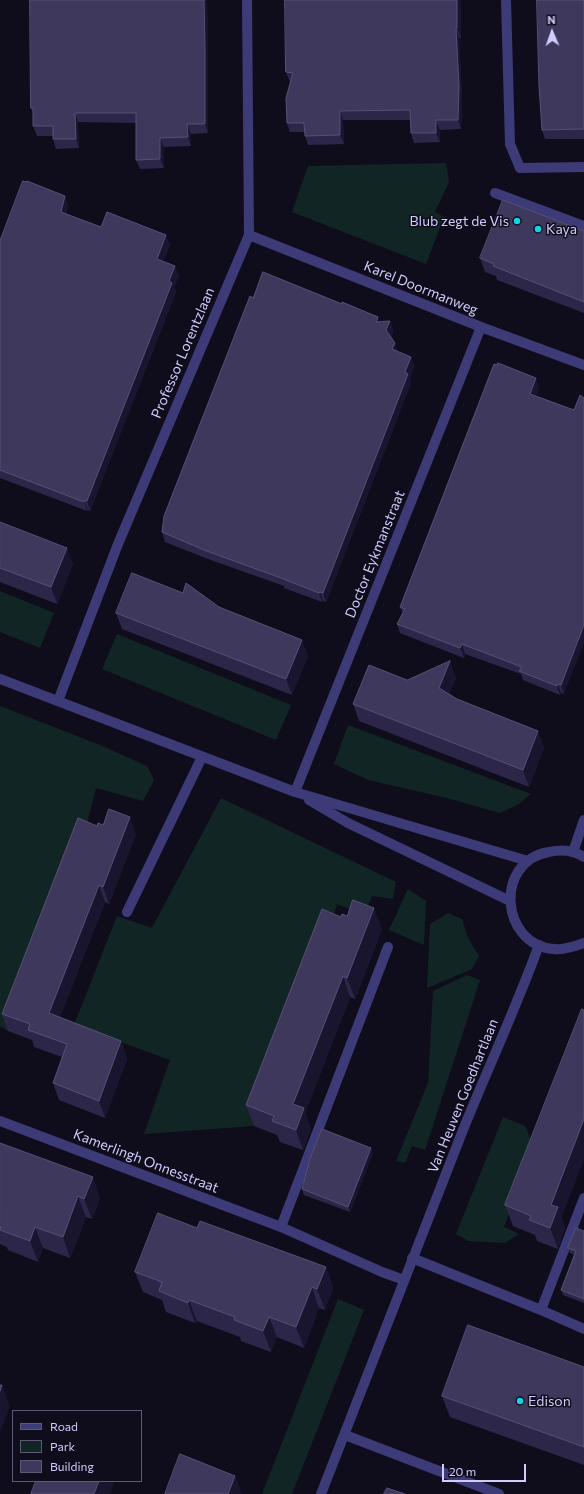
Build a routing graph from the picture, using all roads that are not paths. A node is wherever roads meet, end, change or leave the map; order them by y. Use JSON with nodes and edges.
{"nodes":[{"id":1,"x":247,"y":0,"type":"edge"},
{"id":2,"x":506,"y":0,"type":"edge"},
{"id":3,"x":584,"y":167,"type":"edge"},
{"id":4,"x":495,"y":193,"type":"dead end"},
{"id":5,"x":584,"y":226,"type":"edge"},
{"id":6,"x":249,"y":235,"type":"junction"},
{"id":7,"x":481,"y":327,"type":"junction"},
{"id":8,"x":584,"y":365,"type":"edge"},
{"id":9,"x":0,"y":679,"type":"edge"},
{"id":10,"x":58,"y":701,"type":"junction"},
{"id":11,"x":202,"y":757,"type":"junction"},
{"id":12,"x":295,"y":792,"type":"junction"},
{"id":13,"x":584,"y":820,"type":"edge"},
{"id":14,"x":573,"y":852,"type":"junction"},
{"id":15,"x":584,"y":857,"type":"edge"},
{"id":16,"x":528,"y":861,"type":"junction"},
{"id":17,"x":510,"y":901,"type":"junction"},
{"id":18,"x":128,"y":912,"type":"dead end"},
{"id":19,"x":584,"y":943,"type":"edge"},
{"id":20,"x":539,"y":945,"type":"junction"},
{"id":21,"x":388,"y":947,"type":"dead end"},
{"id":22,"x":0,"y":1121,"type":"edge"},
{"id":23,"x":584,"y":1198,"type":"edge"},
{"id":24,"x":281,"y":1227,"type":"junction"},
{"id":25,"x":412,"y":1258,"type":"junction"},
{"id":26,"x":404,"y":1280,"type":"junction"},
{"id":27,"x":540,"y":1310,"type":"junction"},
{"id":28,"x":584,"y":1329,"type":"edge"},
{"id":29,"x":345,"y":1435,"type":"junction"},
{"id":30,"x":321,"y":1494,"type":"edge"},
{"id":31,"x":499,"y":1494,"type":"edge"}],
"edges":[{"from":1,"to":6,"type":"street","name":"Professor Lorentzlaan"},
{"from":2,"to":3,"type":"street"},
{"from":4,"to":5,"type":"street"},
{"from":6,"to":7,"type":"street","name":"Karel Doormanweg"},
{"from":6,"to":10,"type":"street","name":"Professor Lorentzlaan"},
{"from":7,"to":8,"type":"street","name":"Karel Doormanweg"},
{"from":7,"to":12,"type":"street","name":"Doctor Eykmanstraat"},
{"from":9,"to":10,"type":"street"},
{"from":10,"to":11,"type":"street"},
{"from":11,"to":12,"type":"street"},
{"from":11,"to":18,"type":"street"},
{"from":12,"to":16,"type":"street"},
{"from":12,"to":17,"type":"street"},
{"from":13,"to":14,"type":"street"},
{"from":14,"to":15,"type":"street"},
{"from":14,"to":16,"type":"street"},
{"from":16,"to":17,"type":"street"},
{"from":17,"to":20,"type":"street"},
{"from":19,"to":20,"type":"street"},
{"from":20,"to":25,"type":"street","name":"Van Heuven Goedhartlaan"},
{"from":21,"to":24,"type":"street"},
{"from":22,"to":24,"type":"street","name":"Kamerlingh Onnesstraat"},
{"from":23,"to":27,"type":"street"},
{"from":24,"to":26,"type":"street","name":"Kamerlingh Onnesstraat"},
{"from":25,"to":26,"type":"street","name":"Van Heuven Goedhartlaan"},
{"from":25,"to":27,"type":"street"},
{"from":26,"to":29,"type":"street","name":"Van Heuven Goedhartlaan"},
{"from":27,"to":28,"type":"street"},
{"from":29,"to":30,"type":"street","name":"Van Heuven Goedhartlaan"},
{"from":29,"to":31,"type":"street"}]}
